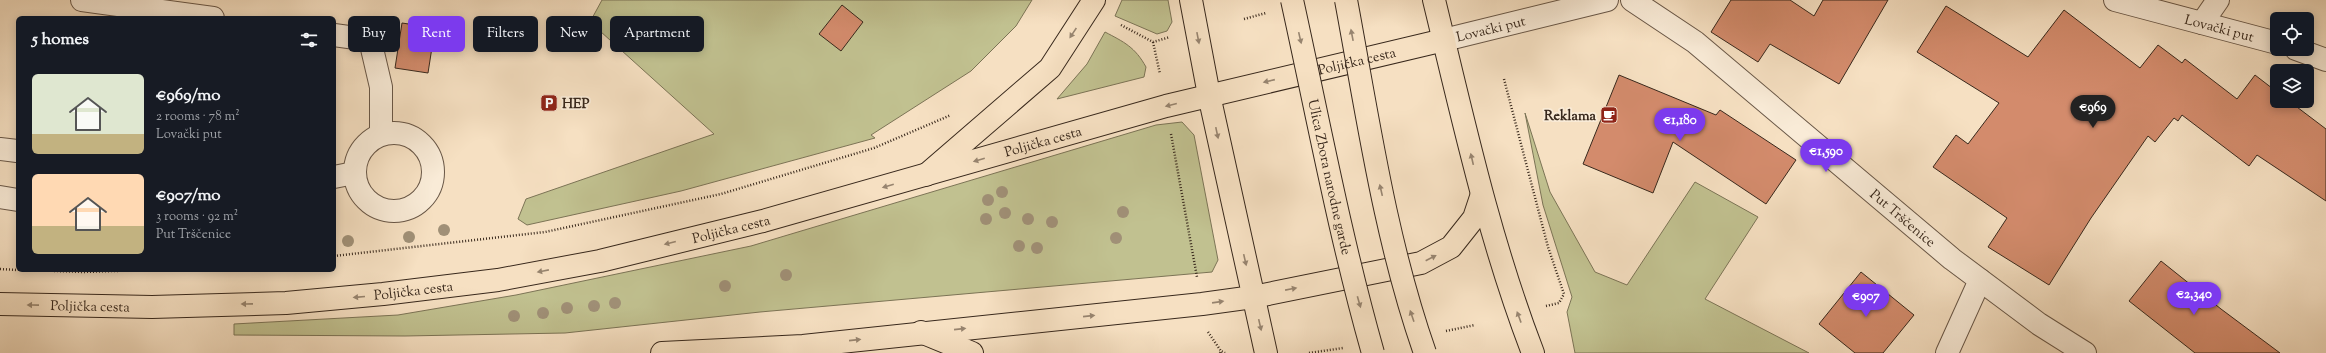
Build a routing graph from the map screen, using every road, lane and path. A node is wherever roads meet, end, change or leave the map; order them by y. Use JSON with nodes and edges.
{"nodes":[{"id":1,"x":82,"y":0,"type":"edge"},
{"id":2,"x":1094,"y":0,"type":"edge"},
{"id":3,"x":1192,"y":0,"type":"edge"},
{"id":4,"x":1292,"y":0,"type":"edge"},
{"id":5,"x":1346,"y":0,"type":"edge"},
{"id":6,"x":1434,"y":0,"type":"edge"},
{"id":7,"x":1607,"y":0,"type":"edge"},
{"id":8,"x":1632,"y":0,"type":"edge"},
{"id":9,"x":2115,"y":0,"type":"edge"},
{"id":10,"x":2218,"y":0,"type":"edge"},
{"id":11,"x":198,"y":16,"type":"edge"},
{"id":12,"x":2202,"y":23,"type":"junction"},
{"id":13,"x":1121,"y":25,"type":"dead end"},
{"id":14,"x":336,"y":35,"type":"edge"},
{"id":15,"x":1173,"y":36,"type":"dead end"},
{"id":16,"x":1444,"y":40,"type":"junction"},
{"id":17,"x":2270,"y":41,"type":"edge"},
{"id":18,"x":1153,"y":42,"type":"junction"},
{"id":19,"x":2314,"y":56,"type":"edge"},
{"id":20,"x":2326,"y":60,"type":"edge"},
{"id":21,"x":1160,"y":74,"type":"dead end"},
{"id":22,"x":1504,"y":79,"type":"dead end"},
{"id":23,"x":1209,"y":95,"type":"junction"},
{"id":24,"x":956,"y":113,"type":"dead end"},
{"id":25,"x":1170,"y":128,"type":"dead end"},
{"id":26,"x":381,"y":134,"type":"junction"},
{"id":27,"x":344,"y":175,"type":"edge"},
{"id":28,"x":926,"y":175,"type":"junction"},
{"id":29,"x":0,"y":197,"type":"edge"},
{"id":30,"x":1481,"y":197,"type":"junction"},
{"id":31,"x":16,"y":200,"type":"edge"},
{"id":32,"x":336,"y":256,"type":"edge"},
{"id":33,"x":0,"y":269,"type":"edge"},
{"id":34,"x":16,"y":270,"type":"edge"},
{"id":35,"x":1980,"y":280,"type":"junction"},
{"id":36,"x":1199,"y":284,"type":"dead end"},
{"id":37,"x":1253,"y":297,"type":"junction"},
{"id":38,"x":0,"y":304,"type":"edge"},
{"id":39,"x":1546,"y":306,"type":"dead end"},
{"id":40,"x":2040,"y":324,"type":"junction"},
{"id":41,"x":1207,"y":330,"type":"dead end"},
{"id":42,"x":921,"y":332,"type":"junction"},
{"id":43,"x":805,"y":349,"type":"edge"},
{"id":44,"x":1220,"y":352,"type":"edge"},
{"id":45,"x":662,"y":353,"type":"edge"},
{"id":46,"x":972,"y":353,"type":"edge"},
{"id":47,"x":1225,"y":353,"type":"edge"},
{"id":48,"x":1266,"y":353,"type":"edge"},
{"id":49,"x":1373,"y":353,"type":"edge"},
{"id":50,"x":1425,"y":353,"type":"edge"},
{"id":51,"x":1533,"y":353,"type":"edge"},
{"id":52,"x":1947,"y":353,"type":"edge"},
{"id":53,"x":2058,"y":353,"type":"edge"},
{"id":54,"x":2085,"y":353,"type":"edge"}],
"edges":[{"from":1,"to":11,"type":"street"},
{"from":2,"to":28,"type":"main road","one_way":true},
{"from":3,"to":23,"type":"main road","one_way":true},
{"from":4,"to":49,"type":"main road","name":"Ulica Zbora narodne garde","one_way":true,"bridge":true},
{"from":50,"to":5,"type":"main road","one_way":true,"bridge":true},
{"from":6,"to":16,"type":"main road"},
{"from":7,"to":16,"type":"street","name":"Lovački put"},
{"from":8,"to":35,"type":"street","name":"Put Trščenice"},
{"from":9,"to":12,"type":"street","name":"Lovački put"},
{"from":10,"to":12,"type":"street"},
{"from":12,"to":17,"type":"street","name":"Lovački put"},
{"from":13,"to":18,"type":"path"},
{"from":14,"to":26,"type":"street"},
{"from":15,"to":18,"type":"path"},
{"from":16,"to":23,"type":"main road","name":"Poljička cesta","one_way":true},
{"from":30,"to":16,"type":"main road","one_way":true},
{"from":18,"to":21,"type":"path"},
{"from":19,"to":20,"type":"street"},
{"from":22,"to":39,"type":"path"},
{"from":23,"to":28,"type":"main road","name":"Poljička cesta","one_way":true},
{"from":23,"to":37,"type":"main road","one_way":true},
{"from":24,"to":32,"type":"path"},
{"from":25,"to":36,"type":"path"},
{"from":26,"to":27,"type":"street"},
{"from":26,"to":27,"type":"street"},
{"from":28,"to":38,"type":"main road","name":"Poljička cesta","one_way":true},
{"from":29,"to":31,"type":"street"},
{"from":37,"to":30,"type":"main road","one_way":true},
{"from":51,"to":30,"type":"main road","one_way":true},
{"from":33,"to":34,"type":"path"},
{"from":35,"to":40,"type":"street","name":"Put Trščenice"},
{"from":35,"to":52,"type":"street"},
{"from":42,"to":37,"type":"main road","one_way":true},
{"from":37,"to":48,"type":"main road","one_way":true},
{"from":40,"to":53,"type":"street"},
{"from":40,"to":54,"type":"street","name":"Put Trščenice"},
{"from":41,"to":44,"type":"path"},
{"from":43,"to":42,"type":"main road","one_way":true},
{"from":42,"to":46,"type":"main road"},
{"from":43,"to":45,"type":"main road"},
{"from":44,"to":47,"type":"path"}]}
